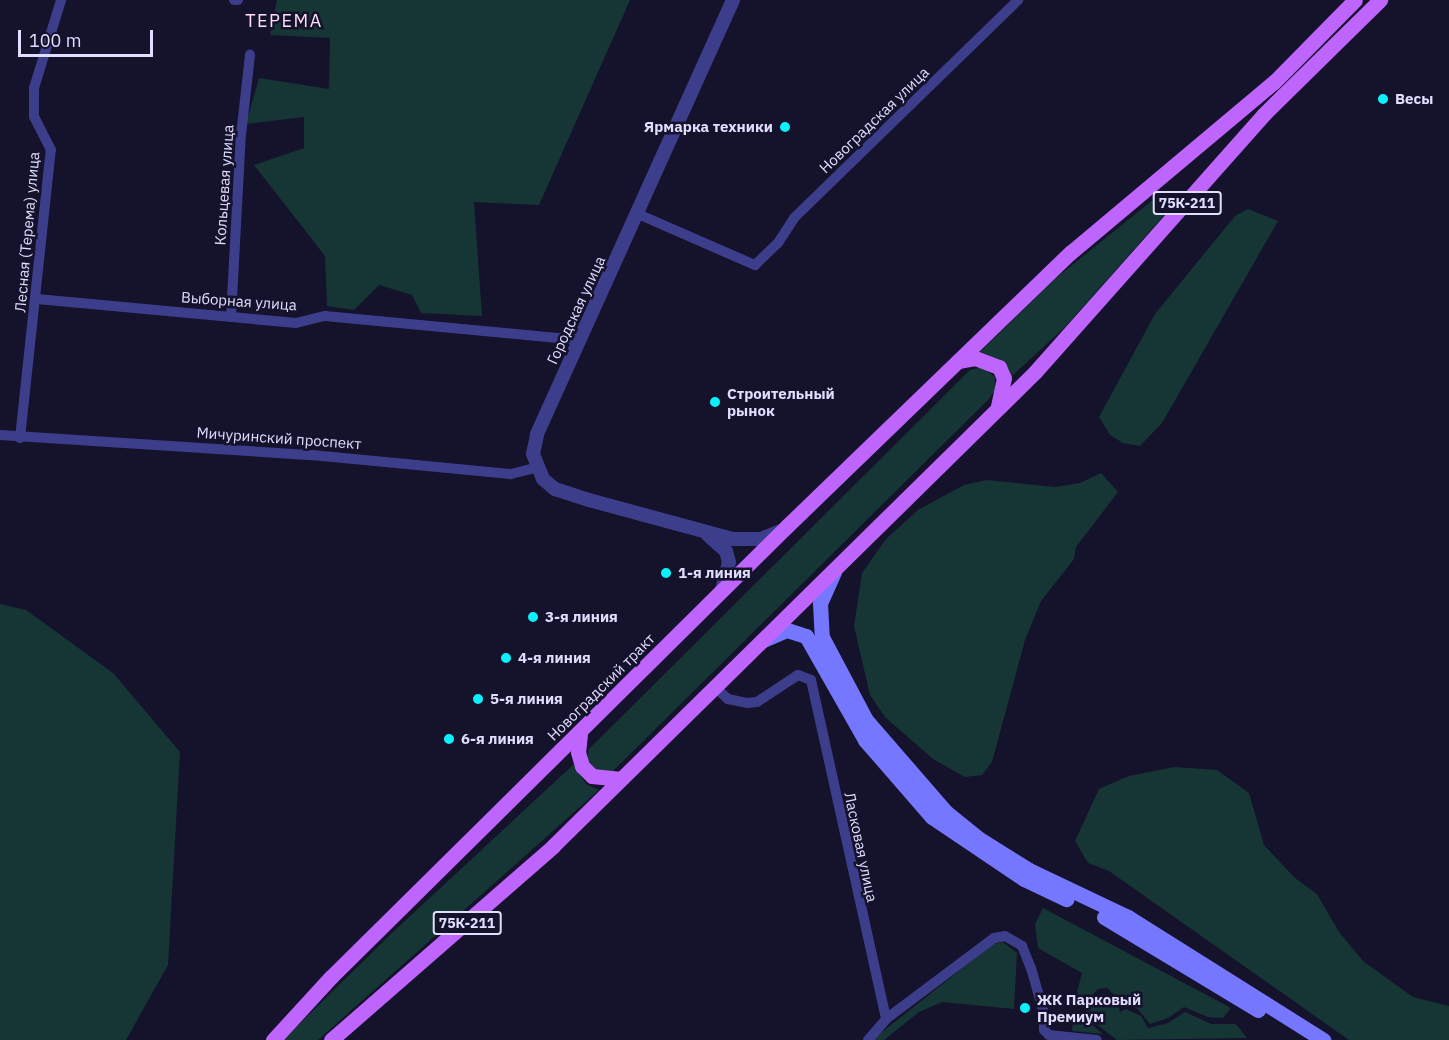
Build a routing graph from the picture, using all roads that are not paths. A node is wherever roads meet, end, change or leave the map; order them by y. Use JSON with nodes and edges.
{"nodes":[{"id":1,"x":61,"y":0,"type":"edge"},
{"id":2,"x":733,"y":0,"type":"edge"},
{"id":3,"x":1018,"y":0,"type":"edge"},
{"id":4,"x":1355,"y":0,"type":"edge"},
{"id":5,"x":1380,"y":0,"type":"edge"},
{"id":6,"x":250,"y":55,"type":"dead end"},
{"id":7,"x":638,"y":214,"type":"junction"},
{"id":8,"x":37,"y":299,"type":"junction"},
{"id":9,"x":231,"y":317,"type":"junction"},
{"id":10,"x":581,"y":340,"type":"junction"},
{"id":11,"x":958,"y":361,"type":"junction"},
{"id":12,"x":997,"y":410,"type":"junction"},
{"id":13,"x":0,"y":435,"type":"edge"},
{"id":14,"x":20,"y":438,"type":"junction"},
{"id":15,"x":535,"y":468,"type":"junction"},
{"id":16,"x":786,"y":527,"type":"junction"},
{"id":17,"x":704,"y":533,"type":"junction"},
{"id":18,"x":835,"y":569,"type":"junction"},
{"id":19,"x":720,"y":592,"type":"junction"},
{"id":20,"x":763,"y":640,"type":"junction"},
{"id":21,"x":715,"y":687,"type":"junction"},
{"id":22,"x":580,"y":734,"type":"junction"},
{"id":23,"x":621,"y":779,"type":"junction"},
{"id":24,"x":886,"y":1019,"type":"junction"},
{"id":25,"x":273,"y":1040,"type":"edge"},
{"id":26,"x":331,"y":1040,"type":"edge"},
{"id":27,"x":868,"y":1040,"type":"edge"},
{"id":28,"x":1097,"y":1040,"type":"edge"},
{"id":29,"x":1307,"y":1040,"type":"edge"},
{"id":30,"x":1323,"y":1040,"type":"edge"}],
"edges":[{"from":1,"to":8,"type":"street","name":"Лесная (Терема) улица"},
{"from":2,"to":7,"type":"street","name":"Городская улица"},
{"from":3,"to":7,"type":"street","name":"Новоградская улица"},
{"from":4,"to":11,"type":"main road","name":"Новоградский тракт"},
{"from":5,"to":12,"type":"main road","number":"75К-211"},
{"from":6,"to":9,"type":"street","name":"Кольцевая улица"},
{"from":7,"to":10,"type":"street","name":"Городская улица"},
{"from":8,"to":9,"type":"street","name":"Выборная улица"},
{"from":8,"to":14,"type":"street","name":"Лесная (Терема) улица"},
{"from":9,"to":10,"type":"street","name":"Выборная улица"},
{"from":10,"to":15,"type":"street","name":"Городская улица"},
{"from":11,"to":12,"type":"main road"},
{"from":11,"to":16,"type":"main road","name":"Новоградский тракт"},
{"from":12,"to":18,"type":"main road","number":"75К-211"},
{"from":13,"to":14,"type":"street","name":"Мичуринский проспект"},
{"from":14,"to":15,"type":"street","name":"Мичуринский проспект"},
{"from":15,"to":17,"type":"street"},
{"from":16,"to":17,"type":"street"},
{"from":16,"to":19,"type":"main road","name":"Новоградский тракт"},
{"from":17,"to":19,"type":"street"},
{"from":18,"to":20,"type":"main road","number":"75К-211"},
{"from":18,"to":30,"type":"main road"},
{"from":19,"to":22,"type":"main road","name":"Новоградский тракт"},
{"from":20,"to":21,"type":"main road","number":"75К-211"},
{"from":20,"to":29,"type":"main road"},
{"from":21,"to":23,"type":"main road","number":"75К-211"},
{"from":21,"to":24,"type":"street","name":"Ласковая улица"},
{"from":22,"to":23,"type":"main road"},
{"from":22,"to":25,"type":"main road","name":"Новоградский тракт"},
{"from":23,"to":26,"type":"main road","number":"75К-211"},
{"from":24,"to":27,"type":"street"},
{"from":24,"to":28,"type":"street"}]}
